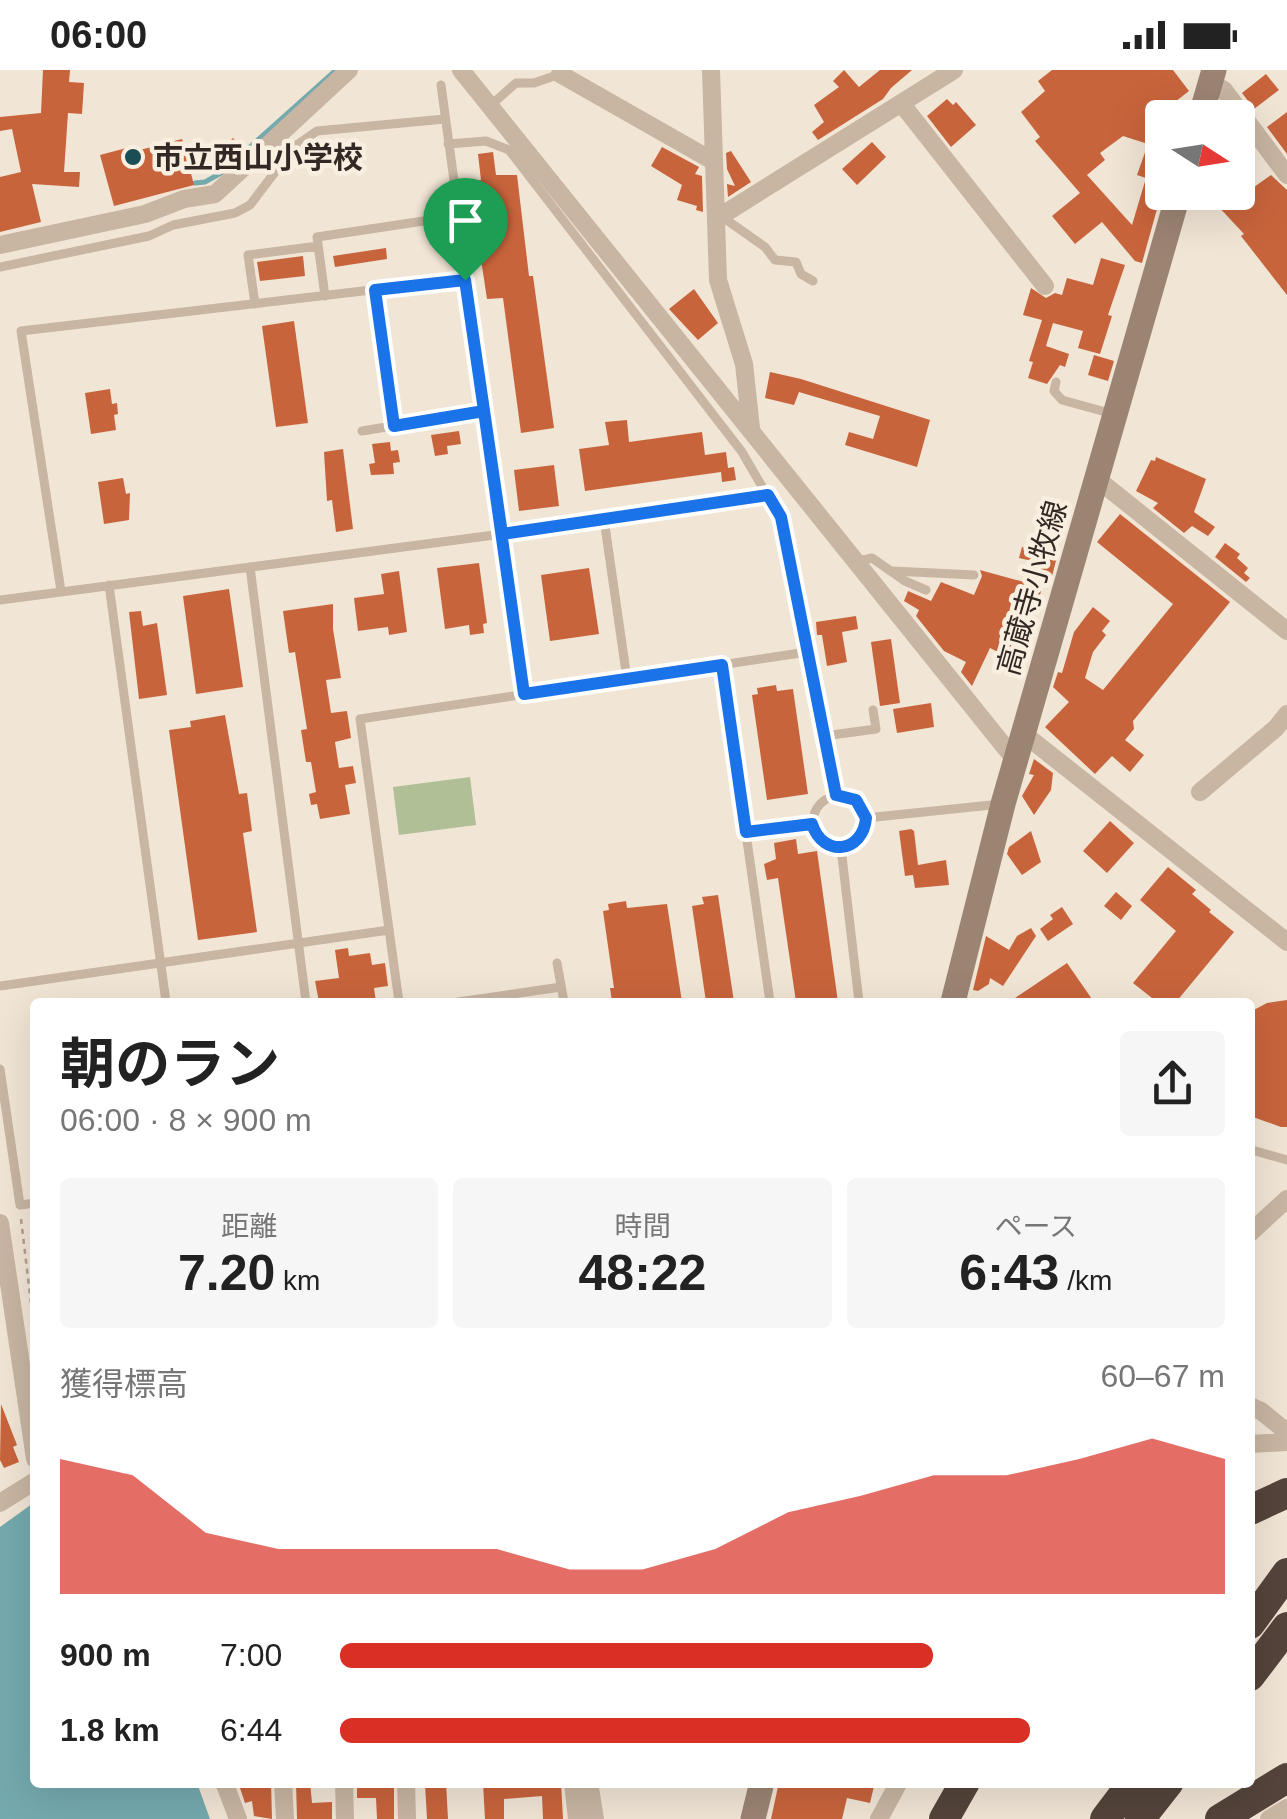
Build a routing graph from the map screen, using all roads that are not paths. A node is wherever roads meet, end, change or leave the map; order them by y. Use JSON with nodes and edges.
{"nodes":[{"id":1,"x":348,"y":70,"type":"edge"},
{"id":2,"x":461,"y":70,"type":"edge"},
{"id":3,"x":711,"y":70,"type":"edge"},
{"id":4,"x":954,"y":70,"type":"edge"},
{"id":5,"x":560,"y":74,"type":"joint"},
{"id":6,"x":1212,"y":76,"type":"edge"},
{"id":7,"x":441,"y":85,"type":"dead end"},
{"id":8,"x":901,"y":103,"type":"junction"},
{"id":9,"x":490,"y":106,"type":"junction"},
{"id":10,"x":445,"y":119,"type":"junction"},
{"id":11,"x":448,"y":144,"type":"junction"},
{"id":12,"x":714,"y":161,"type":"junction"},
{"id":13,"x":1287,"y":175,"type":"edge"},
{"id":14,"x":1174,"y":210,"type":"edge"},
{"id":15,"x":457,"y":216,"type":"junction"},
{"id":16,"x":718,"y":217,"type":"junction"},
{"id":17,"x":0,"y":245,"type":"edge"},
{"id":18,"x":318,"y":246,"type":"junction"},
{"id":19,"x":0,"y":268,"type":"edge"},
{"id":20,"x":465,"y":280,"type":"junction"},
{"id":21,"x":813,"y":281,"type":"dead end"},
{"id":22,"x":1045,"y":286,"type":"dead end"},
{"id":23,"x":375,"y":290,"type":"junction"},
{"id":24,"x":324,"y":296,"type":"junction"},
{"id":25,"x":255,"y":304,"type":"junction"},
{"id":26,"x":1056,"y":382,"type":"dead end"},
{"id":27,"x":484,"y":411,"type":"junction"},
{"id":28,"x":1116,"y":415,"type":"junction"},
{"id":29,"x":394,"y":426,"type":"junction"},
{"id":30,"x":751,"y":428,"type":"junction"},
{"id":31,"x":362,"y":431,"type":"dead end"},
{"id":32,"x":1097,"y":479,"type":"junction"},
{"id":33,"x":768,"y":495,"type":"junction"},
{"id":34,"x":604,"y":519,"type":"junction"},
{"id":35,"x":502,"y":534,"type":"junction"},
{"id":36,"x":858,"y":561,"type":"junction"},
{"id":37,"x":250,"y":567,"type":"junction"},
{"id":38,"x":893,"y":570,"type":"junction"},
{"id":39,"x":974,"y":575,"type":"dead end"},
{"id":40,"x":109,"y":586,"type":"junction"},
{"id":41,"x":926,"y":590,"type":"dead end"},
{"id":42,"x":61,"y":591,"type":"junction"},
{"id":43,"x":0,"y":600,"type":"edge"},
{"id":44,"x":1287,"y":630,"type":"edge"},
{"id":45,"x":807,"y":652,"type":"junction"},
{"id":46,"x":722,"y":665,"type":"junction"},
{"id":47,"x":627,"y":679,"type":"junction"},
{"id":48,"x":524,"y":694,"type":"junction"},
{"id":49,"x":873,"y":710,"type":"dead end"},
{"id":50,"x":1287,"y":714,"type":"edge"},
{"id":51,"x":1024,"y":734,"type":"junction"},
{"id":52,"x":824,"y":736,"type":"junction"},
{"id":53,"x":1016,"y":761,"type":"junction"},
{"id":54,"x":1200,"y":792,"type":"dead end"},
{"id":55,"x":836,"y":795,"type":"junction"},
{"id":56,"x":1003,"y":804,"type":"junction"},
{"id":57,"x":866,"y":818,"type":"junction"},
{"id":58,"x":812,"y":824,"type":"junction"},
{"id":59,"x":746,"y":832,"type":"junction"},
{"id":60,"x":841,"y":848,"type":"junction"},
{"id":61,"x":389,"y":930,"type":"junction"},
{"id":62,"x":1283,"y":934,"type":"edge"},
{"id":63,"x":298,"y":943,"type":"junction"},
{"id":64,"x":160,"y":963,"type":"junction"},
{"id":65,"x":557,"y":964,"type":"dead end"},
{"id":66,"x":0,"y":986,"type":"edge"},
{"id":67,"x":561,"y":987,"type":"junction"},
{"id":68,"x":165,"y":998,"type":"edge"},
{"id":69,"x":305,"y":998,"type":"edge"},
{"id":70,"x":398,"y":998,"type":"edge"},
{"id":71,"x":485,"y":998,"type":"edge"},
{"id":72,"x":563,"y":998,"type":"edge"},
{"id":73,"x":769,"y":998,"type":"edge"},
{"id":74,"x":859,"y":998,"type":"edge"},
{"id":75,"x":953,"y":998,"type":"edge"},
{"id":76,"x":0,"y":1069,"type":"edge"},
{"id":77,"x":1255,"y":1151,"type":"edge"},
{"id":78,"x":1287,"y":1160,"type":"edge"},
{"id":79,"x":1287,"y":1200,"type":"edge"},
{"id":80,"x":28,"y":1204,"type":"edge"},
{"id":81,"x":0,"y":1223,"type":"edge"},
{"id":82,"x":1255,"y":1229,"type":"edge"},
{"id":83,"x":1255,"y":1409,"type":"edge"},
{"id":84,"x":30,"y":1425,"type":"edge"},
{"id":85,"x":1287,"y":1432,"type":"edge"},
{"id":86,"x":1287,"y":1442,"type":"edge"},
{"id":87,"x":1255,"y":1444,"type":"edge"},
{"id":88,"x":30,"y":1484,"type":"edge"},
{"id":89,"x":0,"y":1502,"type":"edge"},
{"id":90,"x":1287,"y":1572,"type":"edge"},
{"id":91,"x":1255,"y":1617,"type":"edge"},
{"id":92,"x":1287,"y":1626,"type":"edge"},
{"id":93,"x":1255,"y":1669,"type":"edge"},
{"id":94,"x":1287,"y":1778,"type":"edge"},
{"id":95,"x":226,"y":1788,"type":"edge"},
{"id":96,"x":283,"y":1788,"type":"edge"},
{"id":97,"x":344,"y":1788,"type":"edge"},
{"id":98,"x":406,"y":1788,"type":"edge"},
{"id":99,"x":573,"y":1788,"type":"edge"},
{"id":100,"x":590,"y":1788,"type":"edge"},
{"id":101,"x":761,"y":1788,"type":"edge"},
{"id":102,"x":897,"y":1788,"type":"edge"},
{"id":103,"x":962,"y":1788,"type":"edge"},
{"id":104,"x":1128,"y":1788,"type":"edge"},
{"id":105,"x":1164,"y":1788,"type":"edge"},
{"id":106,"x":1287,"y":1808,"type":"edge"},
{"id":107,"x":238,"y":1819,"type":"edge"},
{"id":108,"x":285,"y":1819,"type":"edge"},
{"id":109,"x":346,"y":1819,"type":"edge"},
{"id":110,"x":407,"y":1819,"type":"edge"},
{"id":111,"x":577,"y":1819,"type":"edge"},
{"id":112,"x":595,"y":1819,"type":"edge"},
{"id":113,"x":753,"y":1819,"type":"edge"},
{"id":114,"x":879,"y":1819,"type":"edge"},
{"id":115,"x":944,"y":1819,"type":"edge"},
{"id":116,"x":1105,"y":1819,"type":"edge"},
{"id":117,"x":1140,"y":1819,"type":"edge"},
{"id":118,"x":1220,"y":1819,"type":"edge"},
{"id":119,"x":1269,"y":1819,"type":"edge"}],
"edges":[{"from":1,"to":17,"type":"street"},
{"from":2,"to":9,"type":"street"},
{"from":3,"to":12,"type":"street"},
{"from":4,"to":8,"type":"street"},
{"from":5,"to":9,"type":"lane"},
{"from":5,"to":12,"type":"street"},
{"from":6,"to":13,"type":"street"},
{"from":7,"to":10,"type":"lane"},
{"from":8,"to":16,"type":"street"},
{"from":8,"to":22,"type":"street"},
{"from":9,"to":30,"type":"street"},
{"from":10,"to":11,"type":"lane"},
{"from":10,"to":19,"type":"lane"},
{"from":11,"to":15,"type":"lane"},
{"from":11,"to":33,"type":"lane"},
{"from":12,"to":16,"type":"street"},
{"from":14,"to":28,"type":"main road","name":"高蔵寺小牧線"},
{"from":15,"to":18,"type":"lane"},
{"from":15,"to":20,"type":"lane"},
{"from":16,"to":21,"type":"lane"},
{"from":16,"to":30,"type":"street"},
{"from":18,"to":24,"type":"lane"},
{"from":18,"to":25,"type":"lane"},
{"from":20,"to":23,"type":"lane"},
{"from":20,"to":27,"type":"lane"},
{"from":23,"to":24,"type":"lane"},
{"from":23,"to":29,"type":"lane"},
{"from":24,"to":25,"type":"lane"},
{"from":25,"to":42,"type":"lane"},
{"from":26,"to":28,"type":"lane"},
{"from":27,"to":29,"type":"lane"},
{"from":27,"to":35,"type":"lane"},
{"from":28,"to":32,"type":"main road","name":"高蔵寺小牧線"},
{"from":29,"to":31,"type":"lane"},
{"from":30,"to":36,"type":"street"},
{"from":32,"to":44,"type":"street"},
{"from":32,"to":51,"type":"main road","name":"高蔵寺小牧線"},
{"from":33,"to":34,"type":"lane"},
{"from":33,"to":45,"type":"lane"},
{"from":34,"to":35,"type":"lane"},
{"from":34,"to":47,"type":"lane"},
{"from":35,"to":37,"type":"lane"},
{"from":35,"to":48,"type":"lane"},
{"from":36,"to":38,"type":"lane"},
{"from":36,"to":53,"type":"street"},
{"from":37,"to":40,"type":"lane"},
{"from":37,"to":63,"type":"lane"},
{"from":38,"to":39,"type":"lane"},
{"from":38,"to":41,"type":"lane"},
{"from":40,"to":42,"type":"lane"},
{"from":40,"to":64,"type":"lane"},
{"from":42,"to":43,"type":"lane"},
{"from":45,"to":46,"type":"lane"},
{"from":45,"to":52,"type":"lane"},
{"from":46,"to":47,"type":"lane"},
{"from":46,"to":59,"type":"lane"},
{"from":47,"to":48,"type":"lane"},
{"from":48,"to":61,"type":"lane"},
{"from":49,"to":52,"type":"lane"},
{"from":50,"to":54,"type":"street"},
{"from":51,"to":53,"type":"main road","name":"高蔵寺小牧線"},
{"from":51,"to":62,"type":"street"},
{"from":52,"to":55,"type":"lane"},
{"from":53,"to":56,"type":"main road","name":"高蔵寺小牧線"},
{"from":55,"to":57,"type":"lane"},
{"from":55,"to":58,"type":"lane"},
{"from":56,"to":57,"type":"lane"},
{"from":56,"to":75,"type":"main road","name":"高蔵寺小牧線"},
{"from":57,"to":60,"type":"lane"},
{"from":58,"to":59,"type":"lane"},
{"from":58,"to":60,"type":"lane"},
{"from":59,"to":73,"type":"lane"},
{"from":60,"to":74,"type":"lane"},
{"from":61,"to":63,"type":"lane"},
{"from":61,"to":70,"type":"lane"},
{"from":63,"to":64,"type":"lane"},
{"from":63,"to":69,"type":"lane"},
{"from":64,"to":66,"type":"lane"},
{"from":64,"to":68,"type":"lane"},
{"from":65,"to":67,"type":"lane"},
{"from":67,"to":71,"type":"lane"},
{"from":67,"to":72,"type":"lane"},
{"from":76,"to":80,"type":"lane"},
{"from":77,"to":78,"type":"lane"},
{"from":79,"to":82,"type":"street"},
{"from":81,"to":84,"type":"street"},
{"from":83,"to":85,"type":"street"},
{"from":86,"to":87,"type":"street"},
{"from":88,"to":89,"type":"street"},
{"from":90,"to":91,"type":"highway"},
{"from":92,"to":93,"type":"highway"},
{"from":94,"to":118,"type":"highway"},
{"from":95,"to":107,"type":"street"},
{"from":96,"to":108,"type":"street"},
{"from":97,"to":109,"type":"street"},
{"from":98,"to":110,"type":"street"},
{"from":99,"to":111,"type":"street"},
{"from":100,"to":112,"type":"street"},
{"from":101,"to":113,"type":"main road"},
{"from":102,"to":114,"type":"street"},
{"from":103,"to":115,"type":"highway"},
{"from":104,"to":116,"type":"highway"},
{"from":105,"to":117,"type":"highway"},
{"from":106,"to":119,"type":"street"}]}
